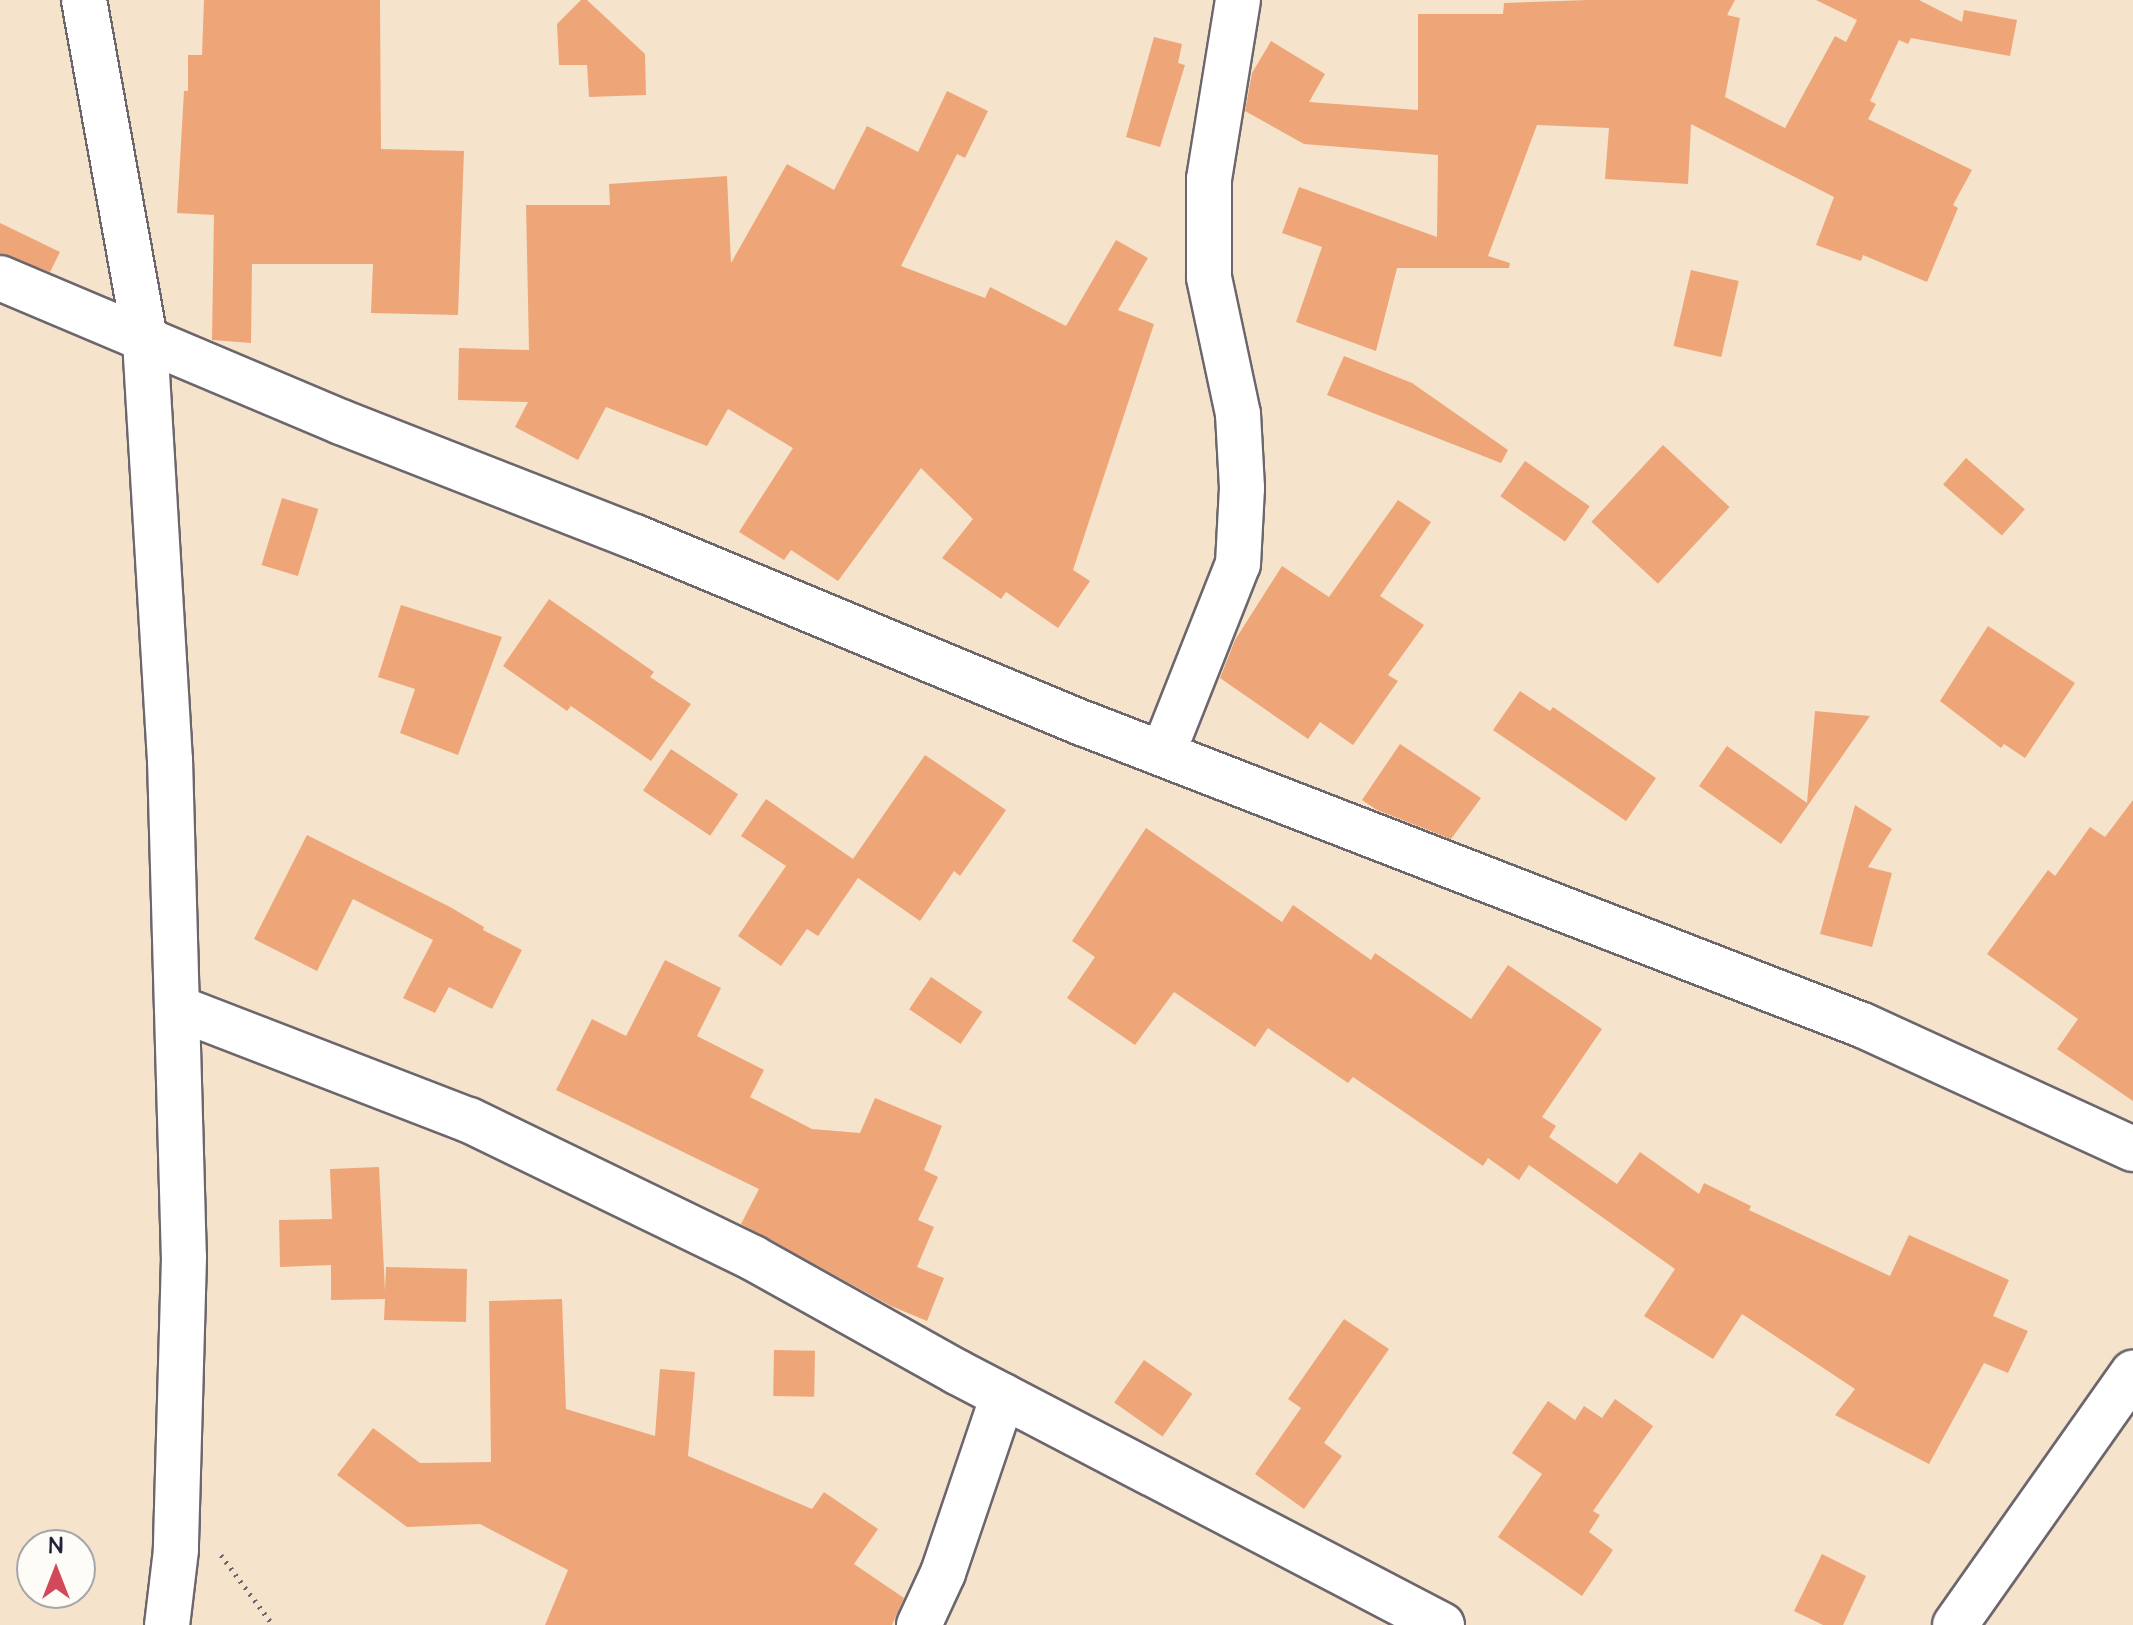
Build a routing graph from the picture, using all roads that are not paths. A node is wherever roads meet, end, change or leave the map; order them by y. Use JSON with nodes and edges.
{"nodes":[{"id":1,"x":84,"y":0,"type":"edge"},
{"id":2,"x":1238,"y":0,"type":"edge"},
{"id":3,"x":0,"y":278,"type":"edge"},
{"id":4,"x":145,"y":340,"type":"junction"},
{"id":5,"x":1163,"y":753,"type":"junction"},
{"id":6,"x":178,"y":1008,"type":"junction"},
{"id":7,"x":2133,"y":1149,"type":"edge"},
{"id":8,"x":2133,"y":1373,"type":"edge"},
{"id":9,"x":1003,"y":1396,"type":"junction"},
{"id":10,"x":167,"y":1625,"type":"edge"},
{"id":11,"x":919,"y":1625,"type":"edge"},
{"id":12,"x":1442,"y":1625,"type":"edge"},
{"id":13,"x":1955,"y":1625,"type":"edge"}],
"edges":[{"from":1,"to":4,"type":"street"},
{"from":2,"to":5,"type":"street"},
{"from":3,"to":4,"type":"street"},
{"from":4,"to":5,"type":"street"},
{"from":4,"to":6,"type":"street"},
{"from":5,"to":7,"type":"street"},
{"from":6,"to":9,"type":"street"},
{"from":6,"to":10,"type":"street"},
{"from":8,"to":13,"type":"street"},
{"from":9,"to":11,"type":"street"},
{"from":9,"to":12,"type":"street"}]}
